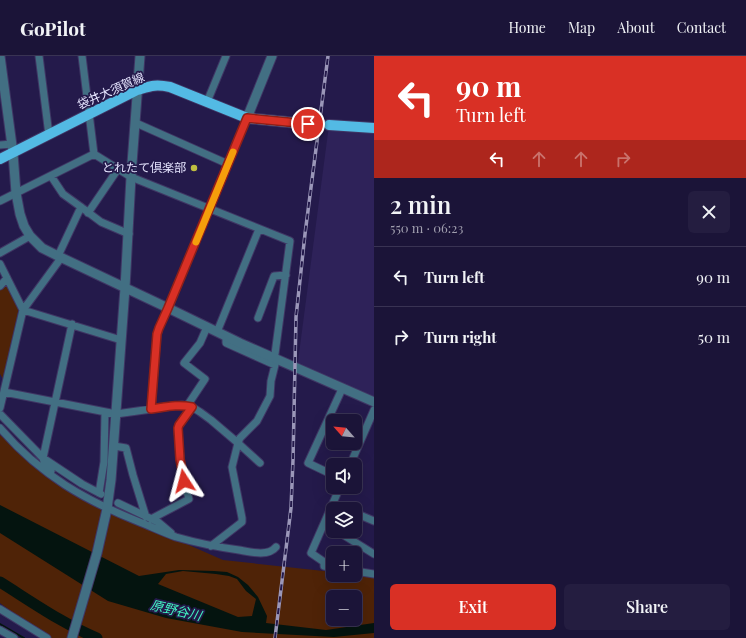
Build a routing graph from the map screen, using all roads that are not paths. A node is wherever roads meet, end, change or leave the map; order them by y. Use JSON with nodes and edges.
{"nodes":[{"id":1,"x":0,"y":56,"type":"edge"},
{"id":2,"x":39,"y":56,"type":"edge"},
{"id":3,"x":82,"y":56,"type":"edge"},
{"id":4,"x":140,"y":56,"type":"edge"},
{"id":5,"x":226,"y":56,"type":"edge"},
{"id":6,"x":272,"y":56,"type":"edge"},
{"id":7,"x":137,"y":90,"type":"junction"},
{"id":8,"x":207,"y":102,"type":"junction"},
{"id":9,"x":89,"y":114,"type":"junction"},
{"id":10,"x":247,"y":118,"type":"junction"},
{"id":11,"x":136,"y":123,"type":"junction"},
{"id":12,"x":308,"y":124,"type":"tunnel mouth"},
{"id":13,"x":328,"y":125,"type":"tunnel mouth"},
{"id":14,"x":374,"y":128,"type":"edge"},
{"id":15,"x":49,"y":135,"type":"junction"},
{"id":16,"x":0,"y":145,"type":"edge"},
{"id":17,"x":12,"y":148,"type":"junction"},
{"id":18,"x":94,"y":154,"type":"junction"},
{"id":19,"x":0,"y":159,"type":"edge"},
{"id":20,"x":228,"y":164,"type":"junction"},
{"id":21,"x":118,"y":169,"type":"junction"},
{"id":22,"x":51,"y":176,"type":"junction"},
{"id":23,"x":131,"y":177,"type":"junction"},
{"id":24,"x":16,"y":193,"type":"junction"},
{"id":25,"x":0,"y":202,"type":"edge"},
{"id":26,"x":81,"y":207,"type":"junction"},
{"id":27,"x":210,"y":210,"type":"junction"},
{"id":28,"x":88,"y":213,"type":"junction"},
{"id":29,"x":259,"y":229,"type":"junction"},
{"id":30,"x":129,"y":234,"type":"junction"},
{"id":31,"x":30,"y":236,"type":"junction"},
{"id":32,"x":0,"y":253,"type":"edge"},
{"id":33,"x":59,"y":257,"type":"junction"},
{"id":34,"x":0,"y":264,"type":"edge"},
{"id":35,"x":286,"y":275,"type":"junction"},
{"id":36,"x":7,"y":278,"type":"junction"},
{"id":37,"x":0,"y":286,"type":"edge"},
{"id":38,"x":125,"y":288,"type":"junction"},
{"id":39,"x":168,"y":308,"type":"junction"},
{"id":40,"x":23,"y":310,"type":"junction"},
{"id":41,"x":258,"y":318,"type":"dead end"},
{"id":42,"x":72,"y":324,"type":"junction"},
{"id":43,"x":207,"y":327,"type":"junction"},
{"id":44,"x":217,"y":332,"type":"junction"},
{"id":45,"x":226,"y":336,"type":"junction"},
{"id":46,"x":121,"y":340,"type":"junction"},
{"id":47,"x":275,"y":354,"type":"dead end"},
{"id":48,"x":342,"y":388,"type":"junction"},
{"id":49,"x":4,"y":392,"type":"junction"},
{"id":50,"x":55,"y":402,"type":"junction"},
{"id":51,"x":374,"y":402,"type":"edge"},
{"id":52,"x":189,"y":407,"type":"junction"},
{"id":53,"x":0,"y":408,"type":"edge"},
{"id":54,"x":151,"y":409,"type":"junction"},
{"id":55,"x":374,"y":410,"type":"edge"},
{"id":56,"x":105,"y":412,"type":"junction"},
{"id":57,"x":0,"y":414,"type":"edge"},
{"id":58,"x":116,"y":414,"type":"junction"},
{"id":59,"x":0,"y":428,"type":"edge"},
{"id":60,"x":238,"y":443,"type":"junction"},
{"id":61,"x":114,"y":446,"type":"junction"},
{"id":62,"x":42,"y":458,"type":"junction"},
{"id":63,"x":353,"y":458,"type":"edge"},
{"id":64,"x":260,"y":463,"type":"dead end"},
{"id":65,"x":326,"y":472,"type":"edge"},
{"id":66,"x":58,"y":481,"type":"junction"},
{"id":67,"x":118,"y":503,"type":"dead end"},
{"id":68,"x":107,"y":508,"type":"junction"},
{"id":69,"x":362,"y":516,"type":"edge"},
{"id":70,"x":149,"y":518,"type":"junction"},
{"id":71,"x":326,"y":519,"type":"edge"},
{"id":72,"x":374,"y":521,"type":"edge"},
{"id":73,"x":324,"y":523,"type":"joint"},
{"id":74,"x":175,"y":537,"type":"junction"},
{"id":75,"x":348,"y":538,"type":"edge"},
{"id":76,"x":211,"y":546,"type":"junction"},
{"id":77,"x":276,"y":547,"type":"dead end"},
{"id":78,"x":374,"y":554,"type":"edge"},
{"id":79,"x":326,"y":566,"type":"edge"},
{"id":80,"x":362,"y":572,"type":"edge"},
{"id":81,"x":374,"y":574,"type":"edge"},
{"id":82,"x":0,"y":609,"type":"edge"},
{"id":83,"x":0,"y":630,"type":"edge"},
{"id":84,"x":14,"y":638,"type":"edge"},
{"id":85,"x":47,"y":638,"type":"edge"},
{"id":86,"x":72,"y":638,"type":"edge"}],
"edges":[{"from":1,"to":17,"type":"street"},
{"from":2,"to":15,"type":"street"},
{"from":3,"to":9,"type":"street"},
{"from":4,"to":7,"type":"street"},
{"from":5,"to":8,"type":"street"},
{"from":6,"to":10,"type":"street"},
{"from":7,"to":8,"type":"main road","name":"袋井大須賀線"},
{"from":7,"to":9,"type":"main road","name":"袋井大須賀線"},
{"from":7,"to":11,"type":"street"},
{"from":8,"to":10,"type":"main road","name":"袋井大須賀線"},
{"from":9,"to":15,"type":"main road","name":"袋井大須賀線"},
{"from":9,"to":18,"type":"street"},
{"from":10,"to":12,"type":"main road","name":"袋井大須賀線"},
{"from":10,"to":20,"type":"street"},
{"from":11,"to":20,"type":"street"},
{"from":11,"to":23,"type":"street"},
{"from":13,"to":14,"type":"main road"},
{"from":15,"to":17,"type":"main road","name":"袋井大須賀線"},
{"from":16,"to":17,"type":"street"},
{"from":17,"to":19,"type":"main road","name":"袋井大須賀線"},
{"from":17,"to":24,"type":"street"},
{"from":18,"to":21,"type":"street"},
{"from":18,"to":22,"type":"street"},
{"from":20,"to":27,"type":"street"},
{"from":21,"to":23,"type":"street"},
{"from":21,"to":28,"type":"street"},
{"from":22,"to":24,"type":"street"},
{"from":22,"to":26,"type":"street"},
{"from":23,"to":27,"type":"street"},
{"from":23,"to":30,"type":"street"},
{"from":24,"to":25,"type":"street"},
{"from":24,"to":31,"type":"street"},
{"from":26,"to":28,"type":"street"},
{"from":26,"to":33,"type":"street"},
{"from":27,"to":29,"type":"street"},
{"from":27,"to":39,"type":"street"},
{"from":28,"to":30,"type":"street"},
{"from":29,"to":35,"type":"street"},
{"from":29,"to":44,"type":"street"},
{"from":30,"to":38,"type":"street"},
{"from":31,"to":32,"type":"street"},
{"from":31,"to":33,"type":"street"},
{"from":33,"to":38,"type":"street"},
{"from":33,"to":40,"type":"street"},
{"from":34,"to":36,"type":"street"},
{"from":35,"to":41,"type":"street"},
{"from":35,"to":47,"type":"street"},
{"from":36,"to":37,"type":"street"},
{"from":36,"to":40,"type":"street"},
{"from":38,"to":39,"type":"street"},
{"from":38,"to":46,"type":"street"},
{"from":39,"to":43,"type":"street"},
{"from":39,"to":54,"type":"street"},
{"from":40,"to":42,"type":"street"},
{"from":40,"to":49,"type":"street"},
{"from":42,"to":46,"type":"street"},
{"from":42,"to":50,"type":"street"},
{"from":43,"to":44,"type":"street"},
{"from":43,"to":52,"type":"street"},
{"from":44,"to":45,"type":"street"},
{"from":45,"to":48,"type":"street"},
{"from":45,"to":60,"type":"street"},
{"from":46,"to":58,"type":"street"},
{"from":48,"to":51,"type":"street"},
{"from":48,"to":65,"type":"street"},
{"from":49,"to":50,"type":"street"},
{"from":49,"to":53,"type":"street"},
{"from":50,"to":56,"type":"street"},
{"from":50,"to":62,"type":"street"},
{"from":52,"to":54,"type":"street"},
{"from":52,"to":60,"type":"street"},
{"from":52,"to":70,"type":"street"},
{"from":54,"to":58,"type":"street"},
{"from":55,"to":63,"type":"street"},
{"from":56,"to":58,"type":"street"},
{"from":56,"to":62,"type":"street"},
{"from":57,"to":62,"type":"street"},
{"from":58,"to":61,"type":"street"},
{"from":59,"to":66,"type":"street"},
{"from":60,"to":64,"type":"street"},
{"from":60,"to":76,"type":"street"},
{"from":61,"to":68,"type":"street"},
{"from":61,"to":70,"type":"street"},
{"from":62,"to":66,"type":"street"},
{"from":66,"to":68,"type":"street"},
{"from":67,"to":70,"type":"street"},
{"from":68,"to":74,"type":"street"},
{"from":68,"to":86,"type":"street"},
{"from":69,"to":72,"type":"street"},
{"from":70,"to":74,"type":"street"},
{"from":71,"to":73,"type":"street"},
{"from":73,"to":79,"type":"street"},
{"from":74,"to":76,"type":"street"},
{"from":75,"to":78,"type":"street"},
{"from":76,"to":77,"type":"street"},
{"from":80,"to":81,"type":"street"},
{"from":82,"to":85,"type":"street"},
{"from":83,"to":84,"type":"street"}]}
